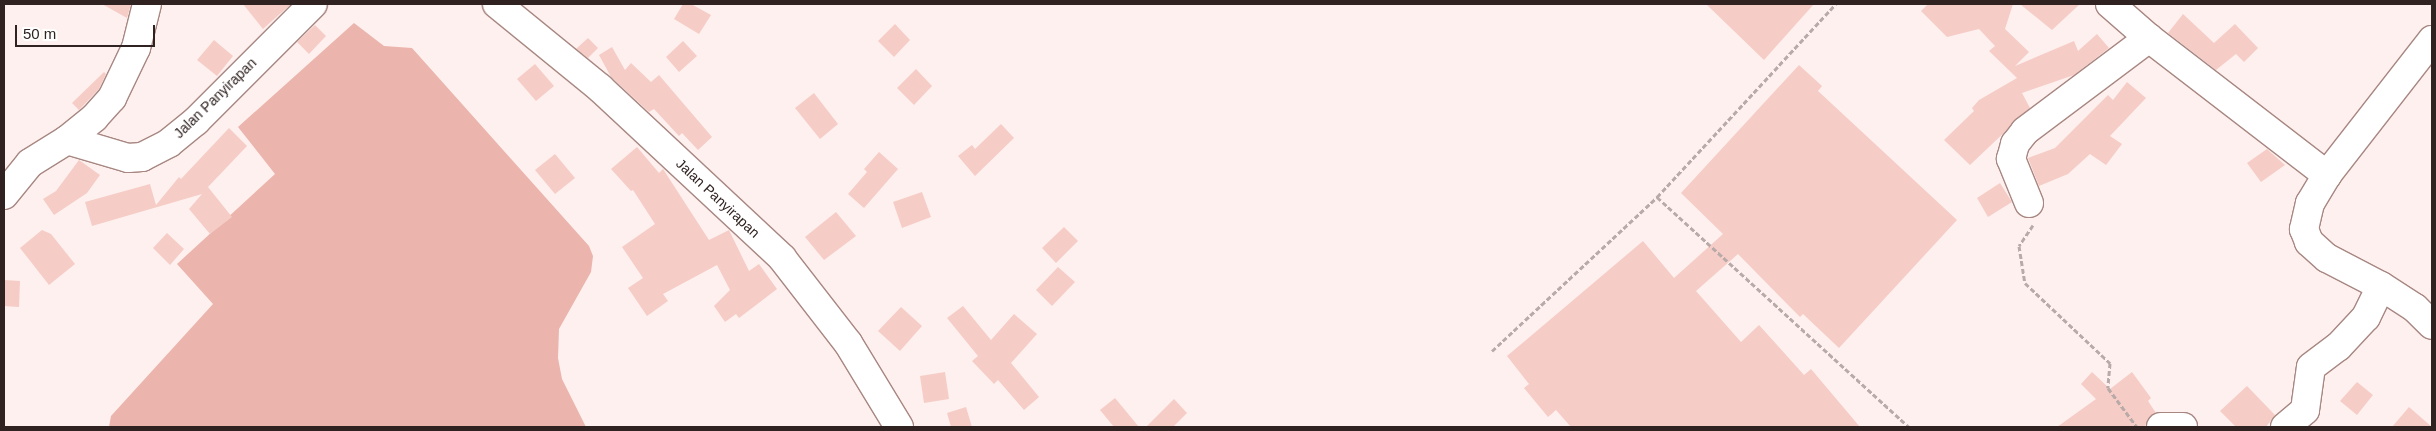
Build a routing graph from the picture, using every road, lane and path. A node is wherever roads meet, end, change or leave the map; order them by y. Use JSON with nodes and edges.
{"nodes":[{"id":1,"x":147,"y":4,"type":"edge"},
{"id":2,"x":314,"y":4,"type":"edge"},
{"id":3,"x":497,"y":4,"type":"edge"},
{"id":4,"x":1836,"y":4,"type":"edge"},
{"id":5,"x":2110,"y":4,"type":"edge"},
{"id":6,"x":2149,"y":38,"type":"junction"},
{"id":7,"x":2432,"y":40,"type":"edge"},
{"id":8,"x":66,"y":140,"type":"junction"},
{"id":9,"x":2326,"y":176,"type":"junction"},
{"id":10,"x":4,"y":195,"type":"edge"},
{"id":11,"x":1657,"y":196,"type":"junction"},
{"id":12,"x":2029,"y":203,"type":"joint"},
{"id":13,"x":2380,"y":286,"type":"junction"},
{"id":14,"x":2432,"y":325,"type":"edge"},
{"id":15,"x":1492,"y":351,"type":"dead end"},
{"id":16,"x":898,"y":427,"type":"edge"},
{"id":17,"x":1909,"y":427,"type":"edge"},
{"id":18,"x":2137,"y":427,"type":"edge"},
{"id":19,"x":2161,"y":427,"type":"edge"},
{"id":20,"x":2183,"y":427,"type":"edge"},
{"id":21,"x":2285,"y":427,"type":"edge"}],
"edges":[{"from":1,"to":8,"type":"street"},
{"from":2,"to":8,"type":"street","name":"Jalan Panyirapan"},
{"from":3,"to":16,"type":"street","name":"Jalan Panyirapan"},
{"from":4,"to":11,"type":"path"},
{"from":5,"to":6,"type":"street"},
{"from":6,"to":9,"type":"street"},
{"from":6,"to":12,"type":"street"},
{"from":7,"to":9,"type":"street"},
{"from":8,"to":10,"type":"street"},
{"from":9,"to":13,"type":"street"},
{"from":11,"to":15,"type":"path"},
{"from":11,"to":17,"type":"path"},
{"from":12,"to":18,"type":"path"},
{"from":13,"to":14,"type":"street"},
{"from":13,"to":21,"type":"street"},
{"from":19,"to":20,"type":"street"}]}
